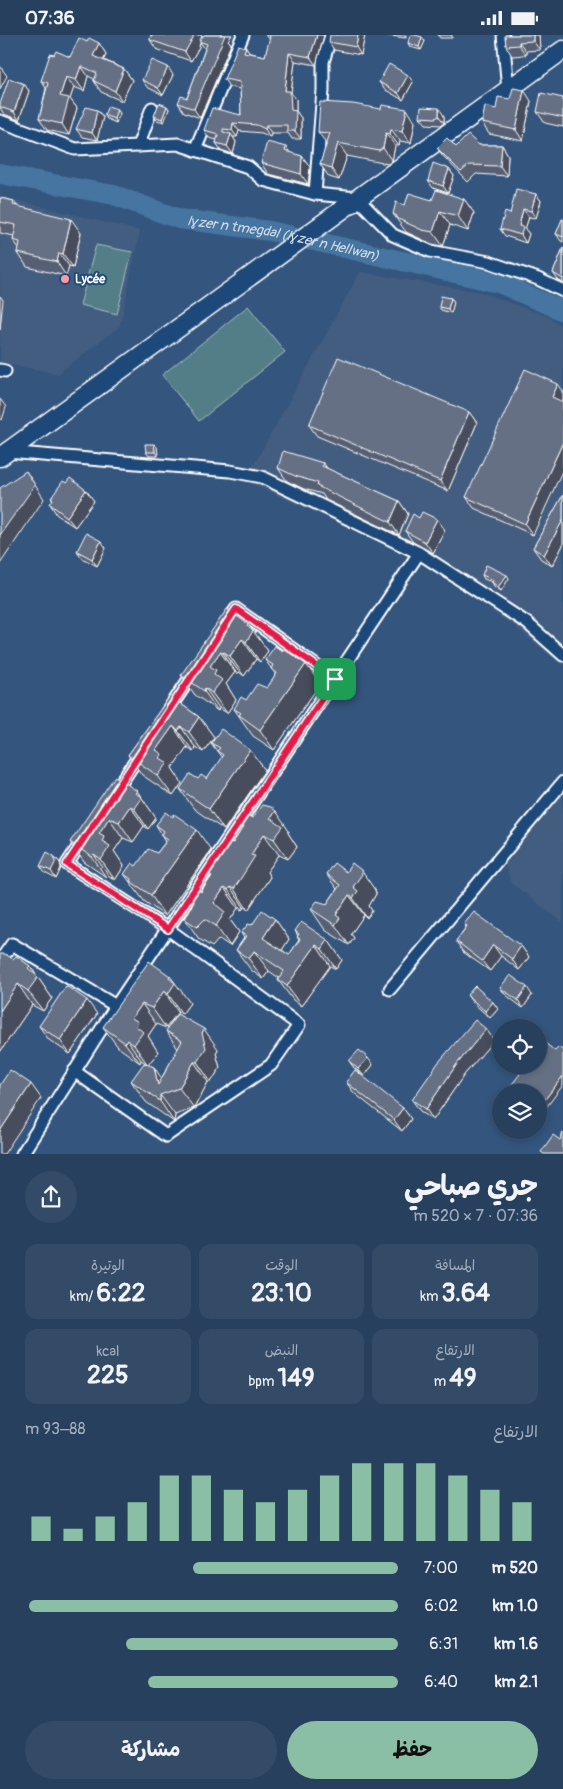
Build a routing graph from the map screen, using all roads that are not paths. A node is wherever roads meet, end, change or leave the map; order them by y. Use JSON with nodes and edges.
{"nodes":[{"id":1,"x":243,"y":35,"type":"edge"},
{"id":2,"x":331,"y":35,"type":"edge"},
{"id":3,"x":503,"y":35,"type":"edge"},
{"id":4,"x":563,"y":50,"type":"edge"},
{"id":5,"x":508,"y":90,"type":"junction"},
{"id":6,"x":152,"y":108,"type":"dead end"},
{"id":7,"x":0,"y":121,"type":"edge"},
{"id":8,"x":138,"y":146,"type":"junction"},
{"id":9,"x":195,"y":150,"type":"junction"},
{"id":10,"x":315,"y":194,"type":"junction"},
{"id":11,"x":357,"y":198,"type":"junction"},
{"id":12,"x":563,"y":291,"type":"edge"},
{"id":13,"x":3,"y":454,"type":"edge"},
{"id":14,"x":419,"y":553,"type":"junction"},
{"id":15,"x":219,"y":633,"type":"edge"},
{"id":16,"x":563,"y":655,"type":"edge"},
{"id":17,"x":203,"y":658,"type":"edge"},
{"id":18,"x":335,"y":679,"type":"junction"},
{"id":19,"x":160,"y":724,"type":"edge"},
{"id":20,"x":149,"y":740,"type":"edge"},
{"id":21,"x":563,"y":782,"type":"edge"},
{"id":22,"x":111,"y":798,"type":"edge"},
{"id":23,"x":89,"y":831,"type":"edge"},
{"id":24,"x":168,"y":929,"type":"junction"},
{"id":25,"x":0,"y":961,"type":"edge"},
{"id":26,"x":390,"y":989,"type":"dead end"},
{"id":27,"x":116,"y":1006,"type":"junction"},
{"id":28,"x":74,"y":1071,"type":"junction"},
{"id":29,"x":22,"y":1154,"type":"edge"}],
"edges":[{"from":1,"to":9,"type":"street"},
{"from":2,"to":10,"type":"street"},
{"from":3,"to":5,"type":"street"},
{"from":4,"to":5,"type":"main road"},
{"from":5,"to":11,"type":"main road"},
{"from":6,"to":8,"type":"street"},
{"from":7,"to":8,"type":"street"},
{"from":8,"to":9,"type":"street"},
{"from":9,"to":10,"type":"street"},
{"from":10,"to":11,"type":"street"},
{"from":11,"to":12,"type":"street"},
{"from":11,"to":13,"type":"main road"},
{"from":13,"to":14,"type":"street"},
{"from":14,"to":16,"type":"street"},
{"from":14,"to":18,"type":"street"},
{"from":15,"to":18,"type":"street"},
{"from":17,"to":19,"type":"street"},
{"from":18,"to":24,"type":"street"},
{"from":20,"to":22,"type":"street"},
{"from":21,"to":26,"type":"street"},
{"from":23,"to":24,"type":"street"},
{"from":24,"to":27,"type":"street"},
{"from":24,"to":28,"type":"street"},
{"from":25,"to":27,"type":"street"},
{"from":27,"to":28,"type":"street"},
{"from":28,"to":29,"type":"street"}]}
